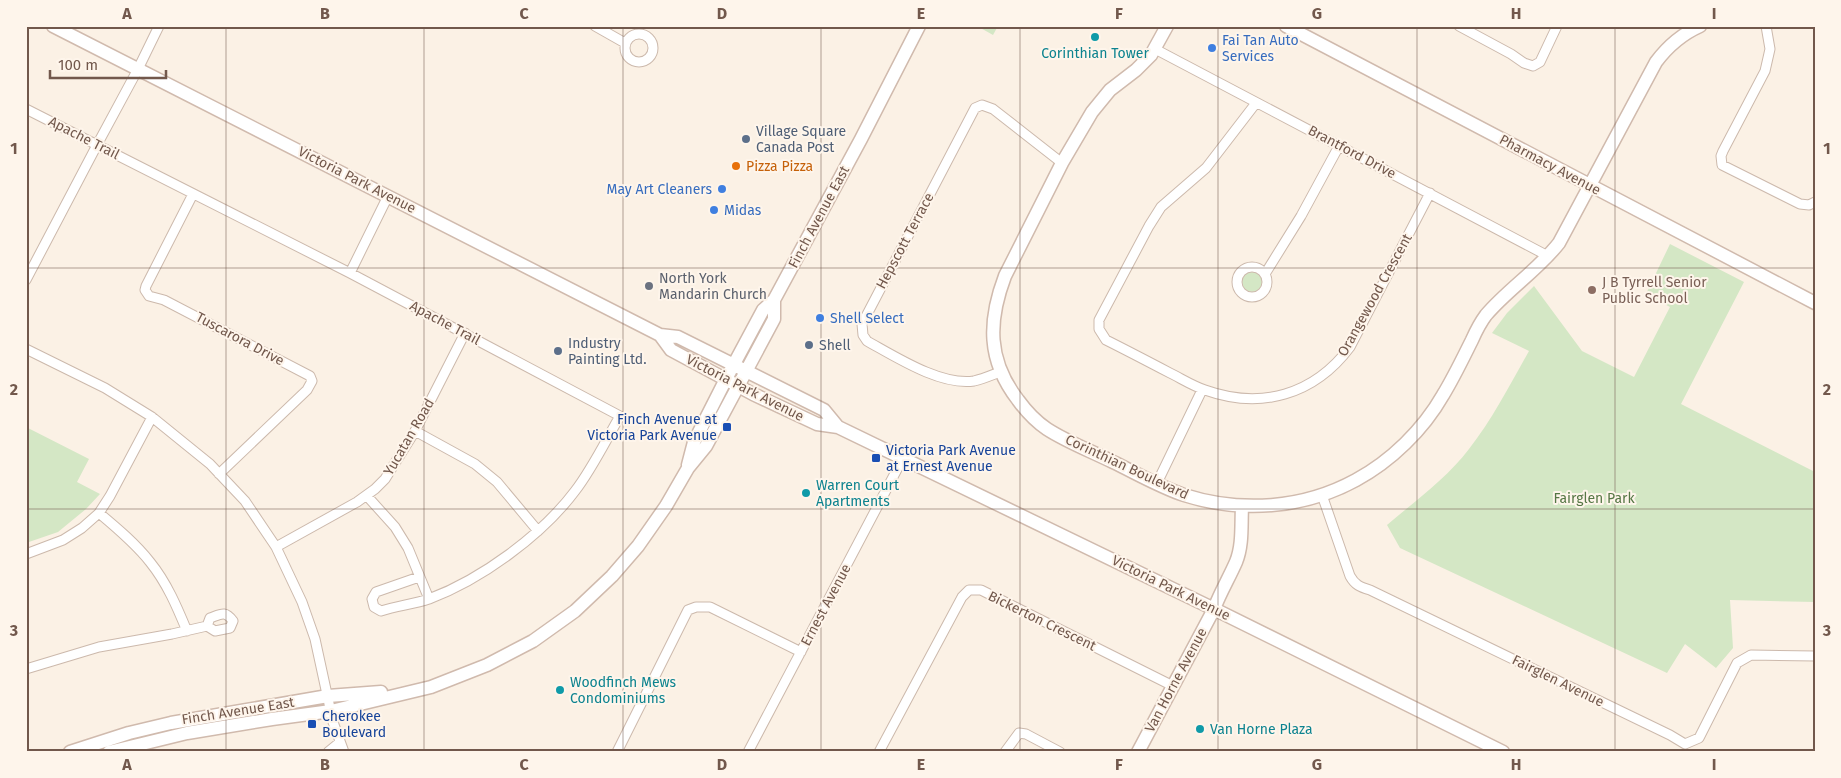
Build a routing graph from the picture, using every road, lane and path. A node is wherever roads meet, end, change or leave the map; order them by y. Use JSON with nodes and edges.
{"nodes":[{"id":1,"x":53,"y":26,"type":"edge"},
{"id":2,"x":159,"y":26,"type":"edge"},
{"id":3,"x":595,"y":26,"type":"edge"},
{"id":4,"x":919,"y":26,"type":"edge"},
{"id":5,"x":1167,"y":26,"type":"edge"},
{"id":6,"x":1286,"y":26,"type":"edge"},
{"id":7,"x":1459,"y":26,"type":"edge"},
{"id":8,"x":1557,"y":26,"type":"edge"},
{"id":9,"x":1700,"y":26,"type":"edge"},
{"id":10,"x":1766,"y":26,"type":"edge"},
{"id":11,"x":625,"y":43,"type":"dead end"},
{"id":12,"x":1155,"y":49,"type":"junction"},
{"id":13,"x":138,"y":69,"type":"junction"},
{"id":14,"x":1256,"y":103,"type":"junction"},
{"id":15,"x":26,"y":109,"type":"edge"},
{"id":16,"x":97,"y":144,"type":"junction"},
{"id":17,"x":1339,"y":146,"type":"junction"},
{"id":18,"x":1062,"y":163,"type":"junction"},
{"id":19,"x":1590,"y":185,"type":"junction"},
{"id":20,"x":1430,"y":193,"type":"junction"},
{"id":21,"x":193,"y":194,"type":"junction"},
{"id":22,"x":388,"y":196,"type":"junction"},
{"id":23,"x":1815,"y":202,"type":"edge"},
{"id":24,"x":1548,"y":256,"type":"junction"},
{"id":25,"x":350,"y":273,"type":"junction"},
{"id":26,"x":1265,"y":274,"type":"dead end"},
{"id":27,"x":26,"y":280,"type":"edge"},
{"id":28,"x":774,"y":300,"type":"junction"},
{"id":29,"x":1815,"y":302,"type":"edge"},
{"id":30,"x":465,"y":333,"type":"junction"},
{"id":31,"x":660,"y":335,"type":"junction"},
{"id":32,"x":26,"y":349,"type":"edge"},
{"id":33,"x":734,"y":364,"type":"junction"},
{"id":34,"x":747,"y":371,"type":"junction"},
{"id":35,"x":1000,"y":372,"type":"junction"},
{"id":36,"x":726,"y":379,"type":"junction"},
{"id":37,"x":738,"y":385,"type":"junction"},
{"id":38,"x":1202,"y":390,"type":"junction"},
{"id":39,"x":152,"y":417,"type":"junction"},
{"id":40,"x":838,"y":427,"type":"junction"},
{"id":41,"x":415,"y":431,"type":"junction"},
{"id":42,"x":904,"y":458,"type":"junction"},
{"id":43,"x":688,"y":468,"type":"junction"},
{"id":44,"x":219,"y":474,"type":"junction"},
{"id":45,"x":1156,"y":483,"type":"junction"},
{"id":46,"x":1322,"y":494,"type":"junction"},
{"id":47,"x":367,"y":496,"type":"junction"},
{"id":48,"x":1242,"y":507,"type":"junction"},
{"id":49,"x":99,"y":514,"type":"junction"},
{"id":50,"x":538,"y":531,"type":"junction"},
{"id":51,"x":276,"y":548,"type":"junction"},
{"id":52,"x":26,"y":554,"type":"edge"},
{"id":53,"x":419,"y":578,"type":"junction"},
{"id":54,"x":429,"y":599,"type":"junction"},
{"id":55,"x":1214,"y":609,"type":"junction"},
{"id":56,"x":207,"y":626,"type":"dead end"},
{"id":57,"x":187,"y":631,"type":"junction"},
{"id":58,"x":801,"y":652,"type":"junction"},
{"id":59,"x":1815,"y":656,"type":"edge"},
{"id":60,"x":26,"y":669,"type":"edge"},
{"id":61,"x":1173,"y":686,"type":"junction"},
{"id":62,"x":409,"y":691,"type":"junction"},
{"id":63,"x":328,"y":696,"type":"junction"},
{"id":64,"x":331,"y":711,"type":"junction"},
{"id":65,"x":341,"y":748,"type":"edge"},
{"id":66,"x":70,"y":752,"type":"edge"},
{"id":67,"x":109,"y":752,"type":"edge"},
{"id":68,"x":328,"y":752,"type":"edge"},
{"id":69,"x":617,"y":752,"type":"edge"},
{"id":70,"x":748,"y":752,"type":"edge"},
{"id":71,"x":880,"y":752,"type":"edge"},
{"id":72,"x":1006,"y":752,"type":"edge"},
{"id":73,"x":1060,"y":752,"type":"edge"},
{"id":74,"x":1138,"y":752,"type":"edge"},
{"id":75,"x":1503,"y":752,"type":"edge"}],
"edges":[{"from":1,"to":13,"type":"main road","name":"Victoria Park Avenue"},
{"from":2,"to":13,"type":"street"},
{"from":3,"to":11,"type":"street"},
{"from":4,"to":28,"type":"main road","name":"Finch Avenue East"},
{"from":5,"to":12,"type":"main road","name":"Corinthian Boulevard"},
{"from":6,"to":19,"type":"main road","name":"Pharmacy Avenue"},
{"from":7,"to":8,"type":"street"},
{"from":9,"to":19,"type":"main road","name":"Corinthian Boulevard"},
{"from":10,"to":23,"type":"street"},
{"from":12,"to":14,"type":"street","name":"Brantford Drive"},
{"from":12,"to":18,"type":"main road","name":"Corinthian Boulevard"},
{"from":13,"to":16,"type":"street"},
{"from":13,"to":22,"type":"main road","name":"Victoria Park Avenue"},
{"from":14,"to":17,"type":"street","name":"Brantford Drive"},
{"from":14,"to":38,"type":"street","name":"Orangewood Crescent"},
{"from":15,"to":16,"type":"street","name":"Apache Trail"},
{"from":16,"to":21,"type":"street","name":"Apache Trail"},
{"from":16,"to":27,"type":"street"},
{"from":17,"to":20,"type":"street","name":"Brantford Drive"},
{"from":17,"to":26,"type":"street"},
{"from":18,"to":35,"type":"main road","name":"Corinthian Boulevard"},
{"from":18,"to":35,"type":"street","name":"Hepscott Terrace"},
{"from":19,"to":24,"type":"main road","name":"Corinthian Boulevard"},
{"from":19,"to":29,"type":"main road","name":"Pharmacy Avenue"},
{"from":20,"to":24,"type":"street","name":"Brantford Drive"},
{"from":20,"to":38,"type":"street","name":"Orangewood Crescent"},
{"from":21,"to":25,"type":"street","name":"Apache Trail"},
{"from":21,"to":44,"type":"street","name":"Tuscarora Drive"},
{"from":22,"to":25,"type":"street"},
{"from":22,"to":31,"type":"main road","name":"Victoria Park Avenue"},
{"from":24,"to":46,"type":"main road","name":"Corinthian Boulevard"},
{"from":25,"to":30,"type":"street","name":"Apache Trail"},
{"from":28,"to":33,"type":"main road","name":"Finch Avenue East"},
{"from":28,"to":34,"type":"main road","name":"Finch Avenue East"},
{"from":30,"to":41,"type":"street","name":"Yucatan Road"},
{"from":30,"to":50,"type":"street","name":"Apache Trail"},
{"from":31,"to":33,"type":"main road","name":"Victoria Park Avenue"},
{"from":31,"to":36,"type":"main road","name":"Victoria Park Avenue"},
{"from":32,"to":39,"type":"street"},
{"from":33,"to":34,"type":"main road","name":"Victoria Park Avenue"},
{"from":33,"to":36,"type":"main road","name":"Finch Avenue East"},
{"from":34,"to":37,"type":"main road","name":"Finch Avenue East"},
{"from":34,"to":40,"type":"main road","name":"Victoria Park Avenue"},
{"from":35,"to":45,"type":"main road","name":"Corinthian Boulevard"},
{"from":36,"to":37,"type":"main road","name":"Victoria Park Avenue"},
{"from":36,"to":43,"type":"main road","name":"Finch Avenue East"},
{"from":37,"to":40,"type":"main road","name":"Victoria Park Avenue"},
{"from":37,"to":43,"type":"main road","name":"Finch Avenue East"},
{"from":38,"to":45,"type":"street"},
{"from":39,"to":44,"type":"street"},
{"from":39,"to":49,"type":"street"},
{"from":40,"to":42,"type":"main road","name":"Victoria Park Avenue"},
{"from":41,"to":47,"type":"street","name":"Yucatan Road"},
{"from":41,"to":50,"type":"street"},
{"from":42,"to":55,"type":"main road","name":"Victoria Park Avenue"},
{"from":42,"to":58,"type":"street","name":"Ernest Avenue"},
{"from":43,"to":62,"type":"main road","name":"Finch Avenue East"},
{"from":44,"to":51,"type":"street"},
{"from":45,"to":48,"type":"main road","name":"Corinthian Boulevard"},
{"from":46,"to":48,"type":"main road","name":"Corinthian Boulevard"},
{"from":46,"to":59,"type":"street","name":"Fairglen Avenue"},
{"from":47,"to":51,"type":"street","name":"Yucatan Road"},
{"from":47,"to":53,"type":"street"},
{"from":48,"to":55,"type":"main road","name":"Van Horne Avenue"},
{"from":49,"to":52,"type":"street"},
{"from":49,"to":57,"type":"street"},
{"from":50,"to":54,"type":"street","name":"Apache Trail"},
{"from":51,"to":63,"type":"street"},
{"from":53,"to":54,"type":"street"},
{"from":53,"to":54,"type":"street","name":"Apache Trail"},
{"from":55,"to":61,"type":"main road","name":"Van Horne Avenue"},
{"from":55,"to":75,"type":"main road","name":"Victoria Park Avenue"},
{"from":56,"to":57,"type":"street"},
{"from":57,"to":60,"type":"street"},
{"from":58,"to":69,"type":"street"},
{"from":58,"to":70,"type":"street","name":"Ernest Avenue"},
{"from":61,"to":71,"type":"street","name":"Bickerton Crescent"},
{"from":61,"to":74,"type":"main road","name":"Van Horne Avenue"},
{"from":62,"to":63,"type":"main road","name":"Finch Avenue East"},
{"from":62,"to":64,"type":"main road","name":"Finch Avenue East"},
{"from":63,"to":64,"type":"street"},
{"from":63,"to":66,"type":"main road","name":"Finch Avenue East"},
{"from":64,"to":65,"type":"street"},
{"from":64,"to":67,"type":"main road","name":"Finch Avenue East"},
{"from":65,"to":68,"type":"street"},
{"from":72,"to":73,"type":"street"}]}
